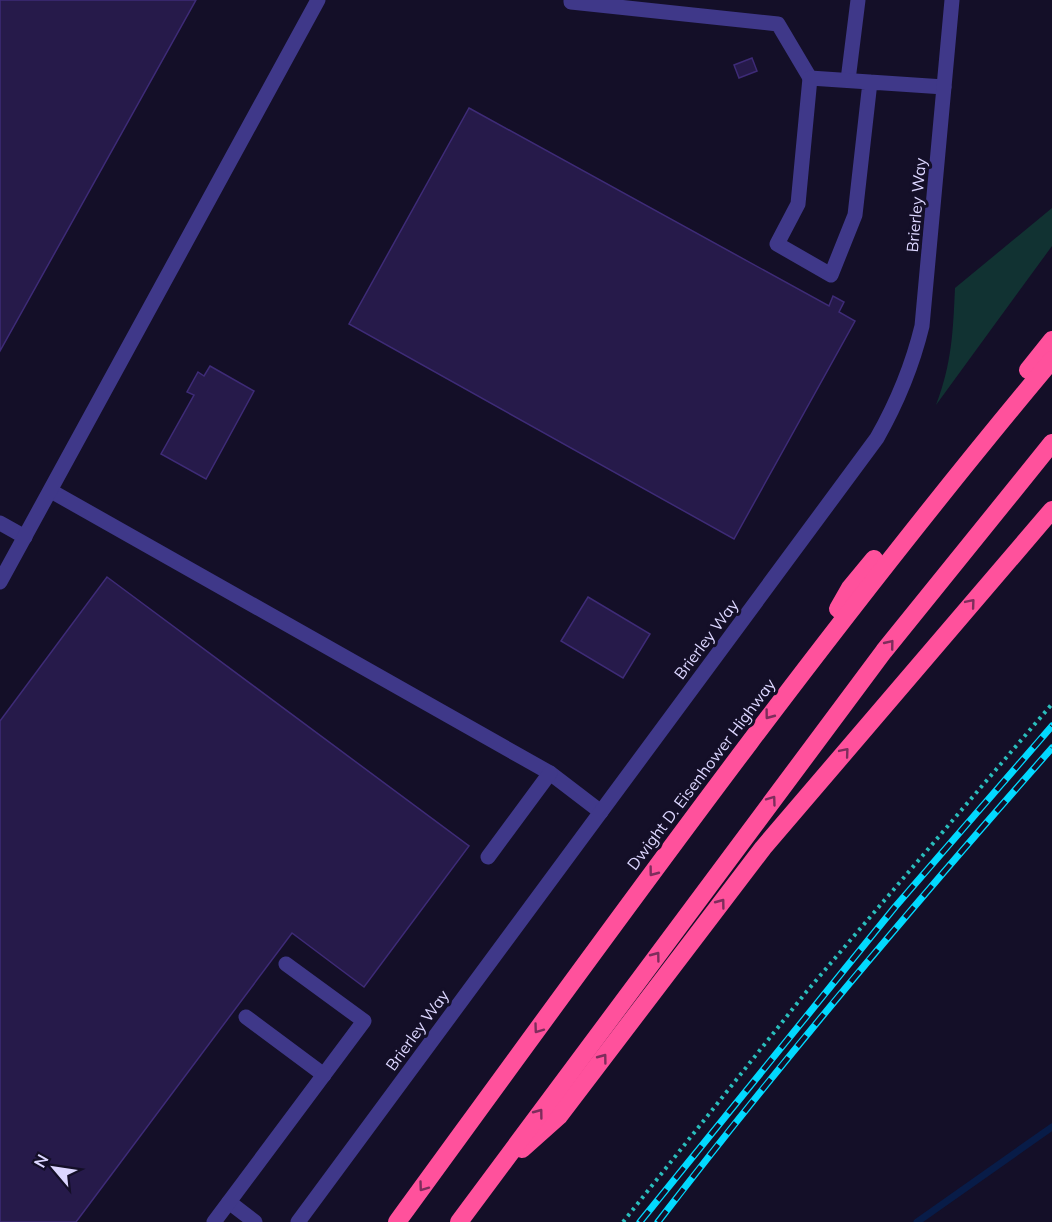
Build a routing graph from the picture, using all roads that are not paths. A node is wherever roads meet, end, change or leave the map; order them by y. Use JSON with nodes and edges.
{"nodes":[{"id":1,"x":318,"y":0,"type":"edge"},
{"id":2,"x":571,"y":0,"type":"edge"},
{"id":3,"x":858,"y":0,"type":"edge"},
{"id":4,"x":952,"y":0,"type":"edge"},
{"id":5,"x":810,"y":78,"type":"junction"},
{"id":6,"x":848,"y":80,"type":"junction"},
{"id":7,"x":870,"y":82,"type":"junction"},
{"id":8,"x":944,"y":87,"type":"junction"},
{"id":9,"x":1052,"y":340,"type":"edge"},
{"id":10,"x":1052,"y":360,"type":"edge"},
{"id":11,"x":1052,"y":442,"type":"edge"},
{"id":12,"x":51,"y":491,"type":"junction"},
{"id":13,"x":1052,"y":510,"type":"edge"},
{"id":14,"x":0,"y":523,"type":"edge"},
{"id":15,"x":25,"y":537,"type":"junction"},
{"id":16,"x":0,"y":582,"type":"edge"},
{"id":17,"x":804,"y":668,"type":"junction"},
{"id":18,"x":550,"y":773,"type":"junction"},
{"id":19,"x":601,"y":812,"type":"junction"},
{"id":20,"x":488,"y":857,"type":"dead end"},
{"id":21,"x":286,"y":964,"type":"dead end"},
{"id":22,"x":246,"y":1017,"type":"dead end"},
{"id":23,"x":324,"y":1075,"type":"junction"},
{"id":24,"x":492,"y":1176,"type":"junction"},
{"id":25,"x":229,"y":1202,"type":"junction"},
{"id":26,"x":214,"y":1222,"type":"edge"},
{"id":27,"x":255,"y":1222,"type":"edge"},
{"id":28,"x":298,"y":1222,"type":"edge"},
{"id":29,"x":397,"y":1222,"type":"edge"},
{"id":30,"x":459,"y":1222,"type":"edge"}],
"edges":[{"from":1,"to":12,"type":"street"},
{"from":2,"to":5,"type":"street"},
{"from":3,"to":6,"type":"street"},
{"from":4,"to":8,"type":"street","name":"Brierley Way"},
{"from":5,"to":6,"type":"street"},
{"from":5,"to":7,"type":"street"},
{"from":6,"to":7,"type":"street"},
{"from":7,"to":8,"type":"street"},
{"from":8,"to":19,"type":"street","name":"Brierley Way"},
{"from":9,"to":17,"type":"highway"},
{"from":10,"to":17,"type":"highway","name":"Dwight D. Eisenhower Highway"},
{"from":24,"to":11,"type":"highway","one_way":true},
{"from":12,"to":15,"type":"street"},
{"from":12,"to":18,"type":"street"},
{"from":24,"to":13,"type":"highway","one_way":true},
{"from":14,"to":15,"type":"street"},
{"from":15,"to":16,"type":"street"},
{"from":17,"to":29,"type":"highway","name":"Dwight D. Eisenhower Highway","one_way":true},
{"from":18,"to":19,"type":"street"},
{"from":18,"to":20,"type":"street"},
{"from":19,"to":28,"type":"street","name":"Brierley Way"},
{"from":21,"to":23,"type":"street"},
{"from":22,"to":23,"type":"street"},
{"from":23,"to":25,"type":"street"},
{"from":24,"to":30,"type":"highway"},
{"from":25,"to":26,"type":"street"},
{"from":25,"to":27,"type":"street"}]}
